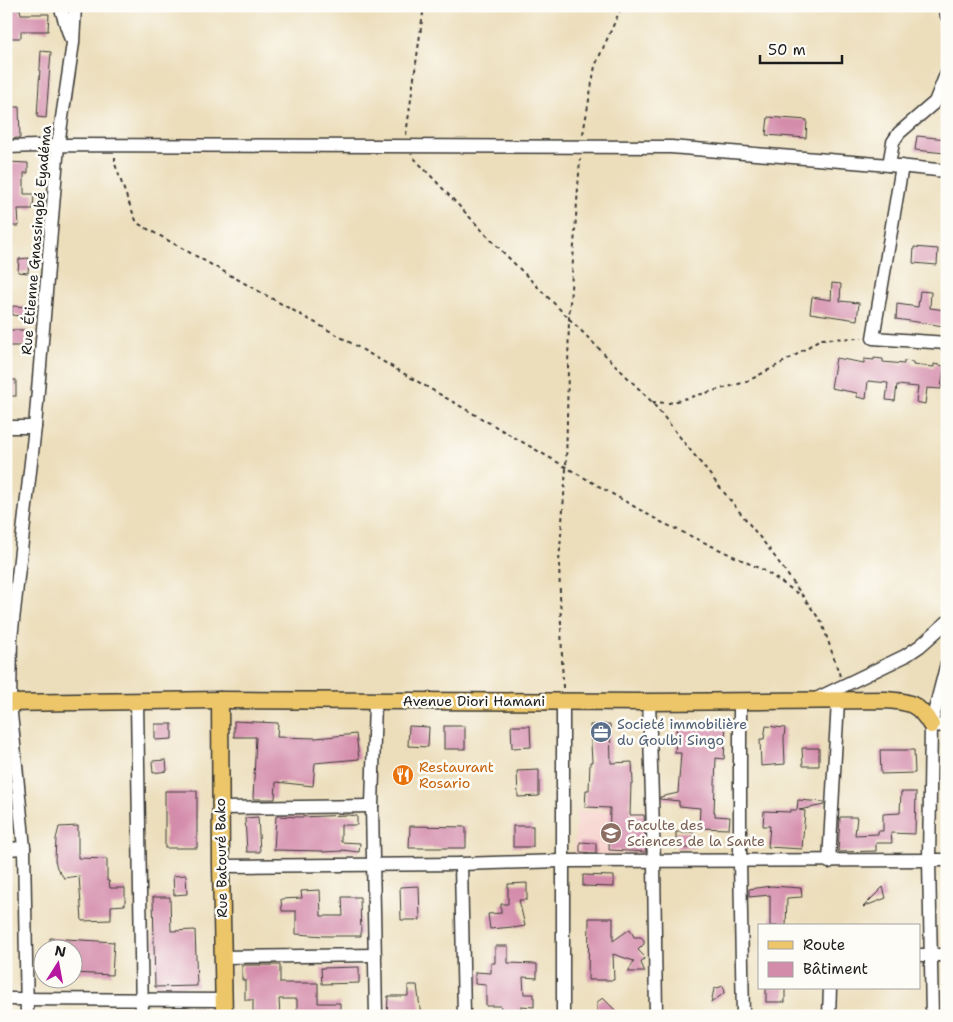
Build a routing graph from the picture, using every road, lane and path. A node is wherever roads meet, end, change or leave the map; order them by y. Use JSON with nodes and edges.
{"nodes":[{"id":1,"x":60,"y":6,"type":"edge"},
{"id":2,"x":75,"y":6,"type":"edge"},
{"id":3,"x":424,"y":6,"type":"edge"},
{"id":4,"x":622,"y":6,"type":"edge"},
{"id":5,"x":945,"y":6,"type":"edge"},
{"id":6,"x":947,"y":16,"type":"edge"},
{"id":7,"x":72,"y":43,"type":"junction"},
{"id":8,"x":945,"y":80,"type":"edge"},
{"id":9,"x":58,"y":145,"type":"junction"},
{"id":10,"x":113,"y":145,"type":"junction"},
{"id":11,"x":581,"y":146,"type":"junction"},
{"id":12,"x":6,"y":147,"type":"edge"},
{"id":13,"x":404,"y":147,"type":"junction"},
{"id":14,"x":896,"y":165,"type":"junction"},
{"id":15,"x":947,"y":171,"type":"edge"},
{"id":16,"x":569,"y":318,"type":"junction"},
{"id":17,"x":873,"y":338,"type":"junction"},
{"id":18,"x":947,"y":343,"type":"edge"},
{"id":19,"x":652,"y":402,"type":"junction"},
{"id":20,"x":6,"y":427,"type":"edge"},
{"id":21,"x":35,"y":427,"type":"junction"},
{"id":22,"x":566,"y":469,"type":"junction"},
{"id":23,"x":802,"y":596,"type":"junction"},
{"id":24,"x":947,"y":622,"type":"edge"},
{"id":25,"x":947,"y":663,"type":"edge"},
{"id":26,"x":841,"y":678,"type":"dead end"},
{"id":27,"x":562,"y":679,"type":"dead end"},
{"id":28,"x":220,"y":700,"type":"junction"},
{"id":29,"x":375,"y":701,"type":"junction"},
{"id":30,"x":563,"y":701,"type":"junction"},
{"id":31,"x":740,"y":701,"type":"junction"},
{"id":32,"x":812,"y":701,"type":"junction"},
{"id":33,"x":838,"y":701,"type":"junction"},
{"id":34,"x":137,"y":702,"type":"junction"},
{"id":35,"x":649,"y":702,"type":"junction"},
{"id":36,"x":8,"y":703,"type":"edge"},
{"id":37,"x":939,"y":725,"type":"edge"},
{"id":38,"x":372,"y":806,"type":"junction"},
{"id":39,"x":220,"y":808,"type":"junction"},
{"id":40,"x":24,"y":848,"type":"junction"},
{"id":41,"x":6,"y":849,"type":"edge"},
{"id":42,"x":929,"y":860,"type":"junction"},
{"id":43,"x":947,"y":860,"type":"edge"},
{"id":44,"x":562,"y":861,"type":"junction"},
{"id":45,"x":654,"y":862,"type":"junction"},
{"id":46,"x":740,"y":862,"type":"junction"},
{"id":47,"x":829,"y":862,"type":"junction"},
{"id":48,"x":462,"y":864,"type":"junction"},
{"id":49,"x":373,"y":865,"type":"junction"},
{"id":50,"x":221,"y":866,"type":"junction"},
{"id":51,"x":375,"y":955,"type":"junction"},
{"id":52,"x":925,"y":955,"type":"edge"},
{"id":53,"x":947,"y":955,"type":"edge"},
{"id":54,"x":222,"y":957,"type":"junction"},
{"id":55,"x":830,"y":990,"type":"edge"},
{"id":56,"x":27,"y":998,"type":"junction"},
{"id":57,"x":6,"y":999,"type":"edge"},
{"id":58,"x":142,"y":1000,"type":"junction"},
{"id":59,"x":224,"y":1008,"type":"edge"},
{"id":60,"x":27,"y":1016,"type":"edge"},
{"id":61,"x":142,"y":1016,"type":"edge"},
{"id":62,"x":376,"y":1016,"type":"edge"},
{"id":63,"x":464,"y":1016,"type":"edge"},
{"id":64,"x":563,"y":1016,"type":"edge"},
{"id":65,"x":656,"y":1016,"type":"edge"},
{"id":66,"x":743,"y":1016,"type":"edge"},
{"id":67,"x":830,"y":1016,"type":"edge"},
{"id":68,"x":932,"y":1016,"type":"edge"}],
"edges":[{"from":1,"to":7,"type":"street"},
{"from":2,"to":7,"type":"street","name":"Rue Étienne Gnassingbé Eyadéma"},
{"from":3,"to":13,"type":"path"},
{"from":4,"to":11,"type":"path"},
{"from":5,"to":6,"type":"street"},
{"from":7,"to":9,"type":"street","name":"Rue Étienne Gnassingbé Eyadéma"},
{"from":8,"to":14,"type":"street"},
{"from":9,"to":10,"type":"street"},
{"from":9,"to":12,"type":"street"},
{"from":9,"to":21,"type":"street","name":"Rue Étienne Gnassingbé Eyadéma"},
{"from":10,"to":13,"type":"street"},
{"from":10,"to":22,"type":"path"},
{"from":11,"to":13,"type":"street"},
{"from":11,"to":14,"type":"street"},
{"from":11,"to":16,"type":"path"},
{"from":13,"to":16,"type":"path"},
{"from":14,"to":15,"type":"street"},
{"from":14,"to":17,"type":"street"},
{"from":16,"to":19,"type":"path"},
{"from":16,"to":22,"type":"path"},
{"from":17,"to":18,"type":"street"},
{"from":17,"to":19,"type":"path"},
{"from":19,"to":23,"type":"path"},
{"from":20,"to":21,"type":"street"},
{"from":21,"to":36,"type":"street","name":"Rue Étienne Gnassingbé Eyadéma"},
{"from":22,"to":23,"type":"path"},
{"from":22,"to":27,"type":"path"},
{"from":23,"to":26,"type":"path"},
{"from":24,"to":32,"type":"street"},
{"from":25,"to":37,"type":"street"},
{"from":28,"to":29,"type":"main road","name":"Avenue Diori Hamani"},
{"from":28,"to":34,"type":"main road","name":"Avenue Diori Hamani"},
{"from":28,"to":39,"type":"main road","name":"Rue Batouré Bako"},
{"from":29,"to":30,"type":"main road","name":"Avenue Diori Hamani"},
{"from":29,"to":38,"type":"street"},
{"from":30,"to":35,"type":"main road","name":"Avenue Diori Hamani"},
{"from":30,"to":44,"type":"street"},
{"from":31,"to":32,"type":"main road","name":"Avenue Diori Hamani"},
{"from":31,"to":35,"type":"main road","name":"Avenue Diori Hamani"},
{"from":31,"to":46,"type":"street"},
{"from":32,"to":33,"type":"main road","name":"Avenue Diori Hamani"},
{"from":33,"to":37,"type":"main road","name":"Avenue Diori Hamani"},
{"from":33,"to":47,"type":"street"},
{"from":34,"to":36,"type":"main road","name":"Avenue Diori Hamani"},
{"from":34,"to":58,"type":"street"},
{"from":35,"to":45,"type":"street"},
{"from":36,"to":40,"type":"street","name":"Rue Étienne Gnassingbé Eyadéma"},
{"from":37,"to":42,"type":"street"},
{"from":38,"to":39,"type":"street"},
{"from":38,"to":49,"type":"street"},
{"from":39,"to":50,"type":"main road","name":"Rue Batouré Bako"},
{"from":40,"to":41,"type":"street"},
{"from":40,"to":56,"type":"street","name":"Rue Étienne Gnassingbé Eyadéma"},
{"from":42,"to":43,"type":"street"},
{"from":42,"to":47,"type":"street"},
{"from":42,"to":52,"type":"street"},
{"from":44,"to":45,"type":"street"},
{"from":44,"to":48,"type":"street"},
{"from":44,"to":64,"type":"street"},
{"from":45,"to":46,"type":"street"},
{"from":45,"to":65,"type":"street"},
{"from":46,"to":47,"type":"street"},
{"from":46,"to":66,"type":"street"},
{"from":48,"to":49,"type":"street"},
{"from":48,"to":63,"type":"street"},
{"from":49,"to":50,"type":"street"},
{"from":49,"to":51,"type":"street"},
{"from":50,"to":54,"type":"main road","name":"Rue Batouré Bako"},
{"from":51,"to":54,"type":"street"},
{"from":51,"to":62,"type":"street"},
{"from":52,"to":53,"type":"street"},
{"from":52,"to":68,"type":"street"},
{"from":54,"to":59,"type":"main road","name":"Rue Batouré Bako"},
{"from":55,"to":67,"type":"street"},
{"from":56,"to":57,"type":"street"},
{"from":56,"to":58,"type":"street"},
{"from":56,"to":60,"type":"street","name":"Rue Étienne Gnassingbé Eyadéma"},
{"from":58,"to":59,"type":"street"},
{"from":58,"to":61,"type":"street"}]}
